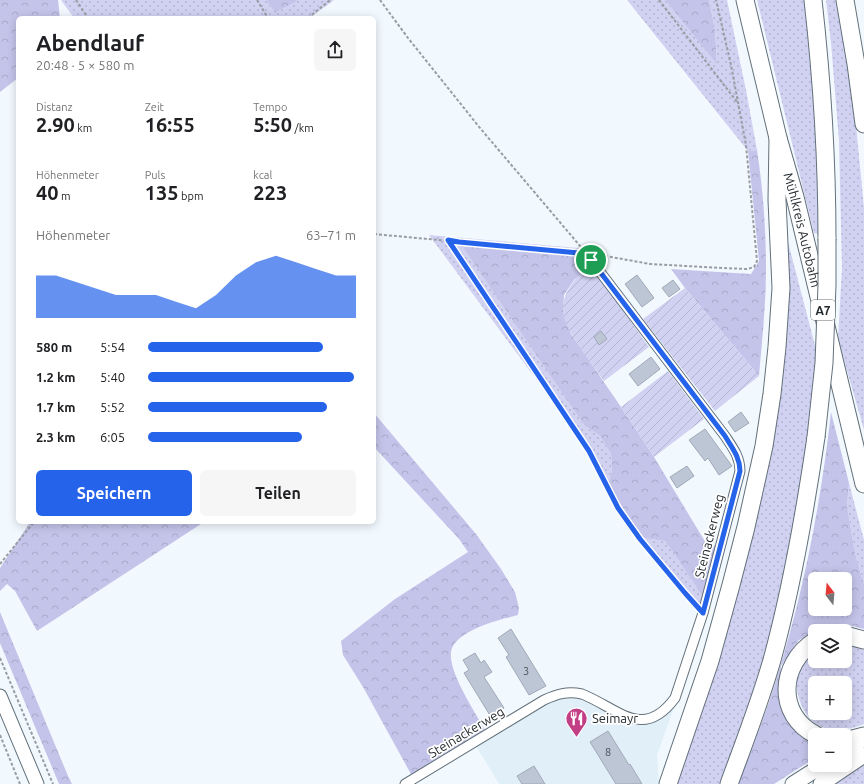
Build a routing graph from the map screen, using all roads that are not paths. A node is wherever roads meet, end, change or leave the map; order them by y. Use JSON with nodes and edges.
{"nodes":[{"id":1,"x":745,"y":0,"type":"edge"},
{"id":2,"x":813,"y":0,"type":"edge"},
{"id":3,"x":845,"y":0,"type":"edge"},
{"id":4,"x":864,"y":124,"type":"edge"},
{"id":5,"x":778,"y":138,"type":"junction"},
{"id":6,"x":591,"y":260,"type":"road end"},
{"id":7,"x":864,"y":484,"type":"edge"},
{"id":8,"x":852,"y":637,"type":"edge"},
{"id":9,"x":864,"y":640,"type":"edge"},
{"id":10,"x":808,"y":646,"type":"edge"},
{"id":11,"x":0,"y":696,"type":"edge"},
{"id":12,"x":808,"y":730,"type":"edge"},
{"id":13,"x":864,"y":737,"type":"edge"},
{"id":14,"x":852,"y":740,"type":"edge"},
{"id":15,"x":852,"y":746,"type":"edge"},
{"id":16,"x":864,"y":755,"type":"edge"},
{"id":17,"x":812,"y":772,"type":"edge"},
{"id":18,"x":37,"y":784,"type":"edge"},
{"id":19,"x":405,"y":784,"type":"edge"},
{"id":20,"x":668,"y":784,"type":"edge"},
{"id":21,"x":729,"y":784,"type":"edge"},
{"id":22,"x":793,"y":784,"type":"edge"},
{"id":23,"x":821,"y":784,"type":"edge"}],
"edges":[{"from":1,"to":5,"type":"highway","name":"Mühlkreis Autobahn","number":"A7"},
{"from":2,"to":21,"type":"highway","bridge":true},
{"from":3,"to":4,"type":"highway"},
{"from":5,"to":7,"type":"highway","name":"Mühlkreis Autobahn","number":"A7"},
{"from":5,"to":20,"type":"highway"},
{"from":6,"to":19,"type":"street","name":"Steinackerweg"},
{"from":8,"to":9,"type":"highway"},
{"from":10,"to":12,"type":"highway"},
{"from":11,"to":18,"type":"main road"},
{"from":13,"to":14,"type":"highway"},
{"from":13,"to":15,"type":"main road"},
{"from":16,"to":23,"type":"main road"},
{"from":17,"to":22,"type":"main road"}]}
